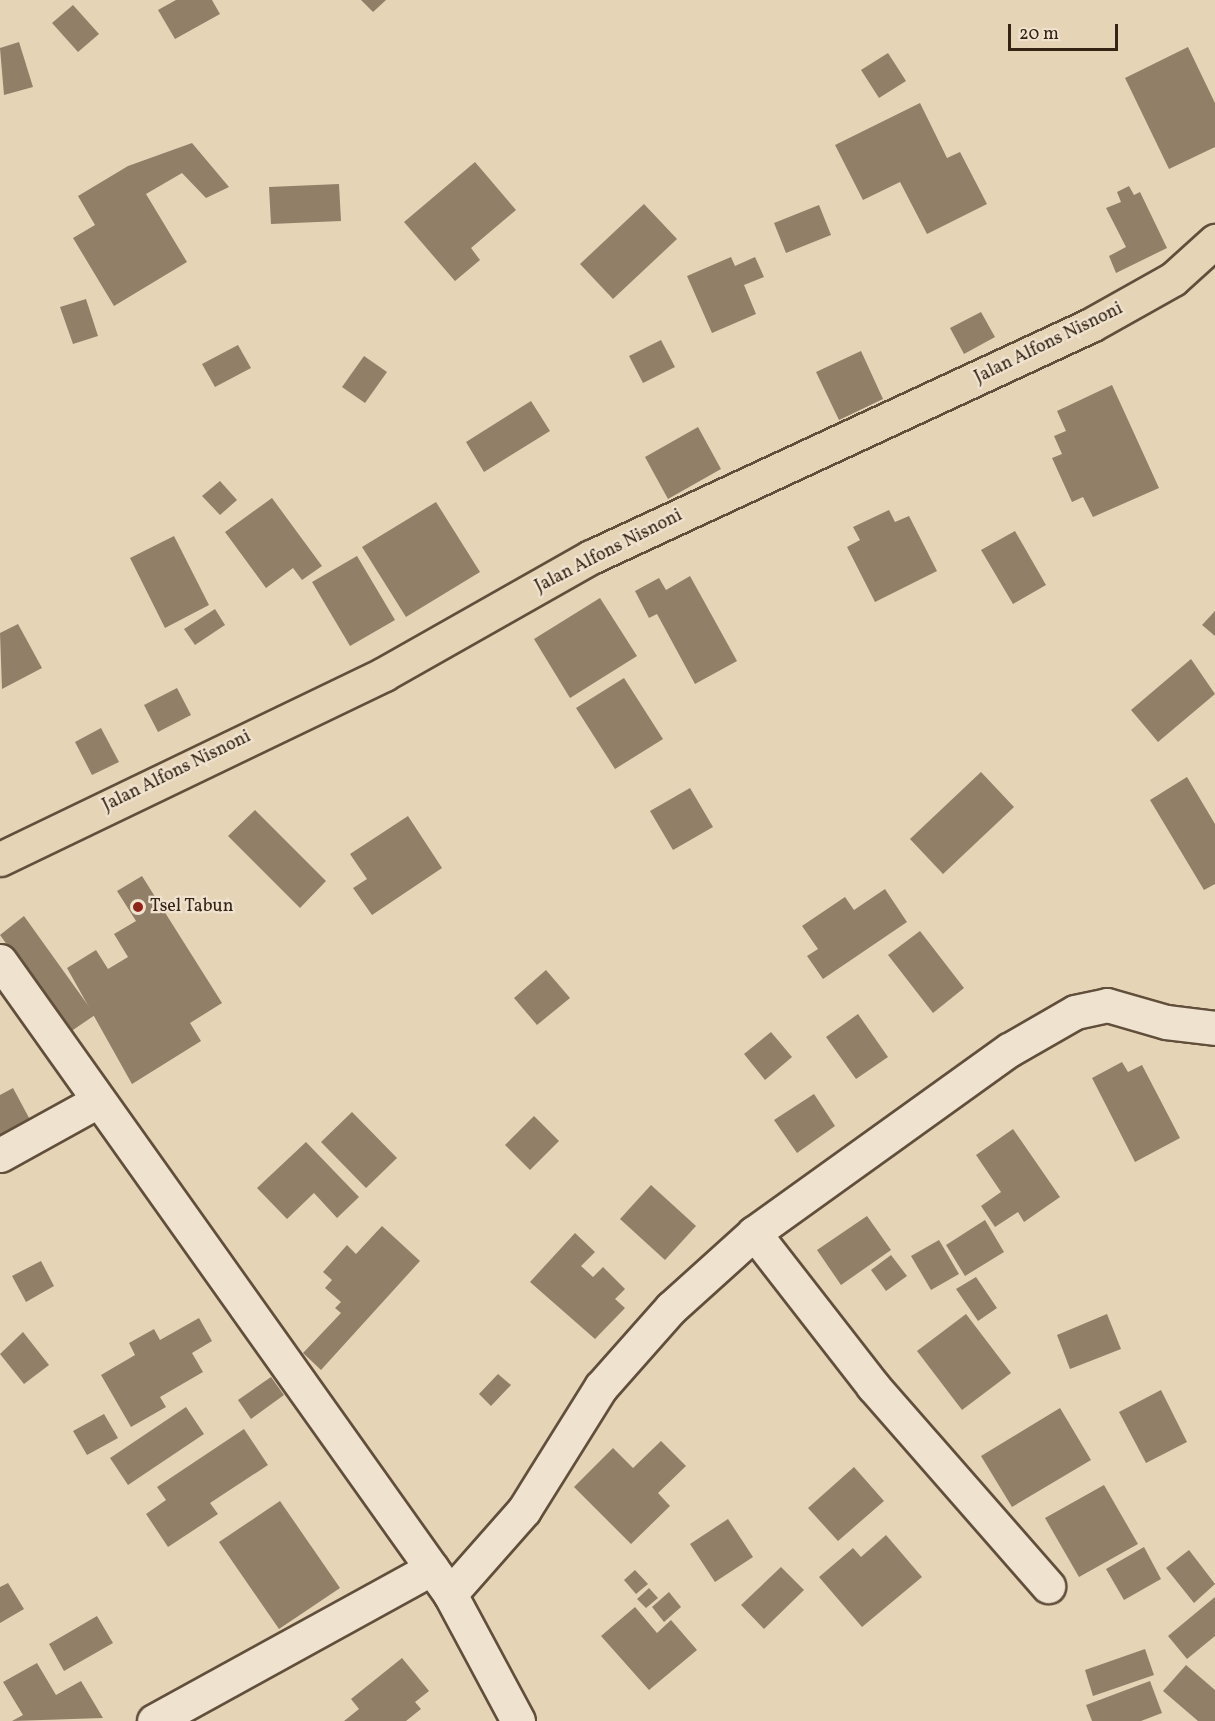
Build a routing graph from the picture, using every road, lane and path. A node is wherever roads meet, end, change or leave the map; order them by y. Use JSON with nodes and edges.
{"nodes":[{"id":1,"x":1215,"y":241,"type":"edge"},
{"id":2,"x":0,"y":859,"type":"edge"},
{"id":3,"x":0,"y":962,"type":"edge"},
{"id":4,"x":1215,"y":1028,"type":"edge"},
{"id":5,"x":98,"y":1101,"type":"junction"},
{"id":6,"x":0,"y":1155,"type":"edge"},
{"id":7,"x":754,"y":1233,"type":"junction"},
{"id":8,"x":441,"y":1581,"type":"junction"},
{"id":9,"x":1048,"y":1586,"type":"dead end"},
{"id":10,"x":154,"y":1721,"type":"edge"},
{"id":11,"x":518,"y":1721,"type":"edge"}],
"edges":[{"from":1,"to":2,"type":"main road","name":"Jalan Alfons Nisnoni"},
{"from":3,"to":5,"type":"street"},
{"from":4,"to":7,"type":"street"},
{"from":5,"to":6,"type":"street"},
{"from":5,"to":8,"type":"street"},
{"from":7,"to":8,"type":"street"},
{"from":7,"to":9,"type":"street"},
{"from":8,"to":10,"type":"street"},
{"from":8,"to":11,"type":"street"}]}
